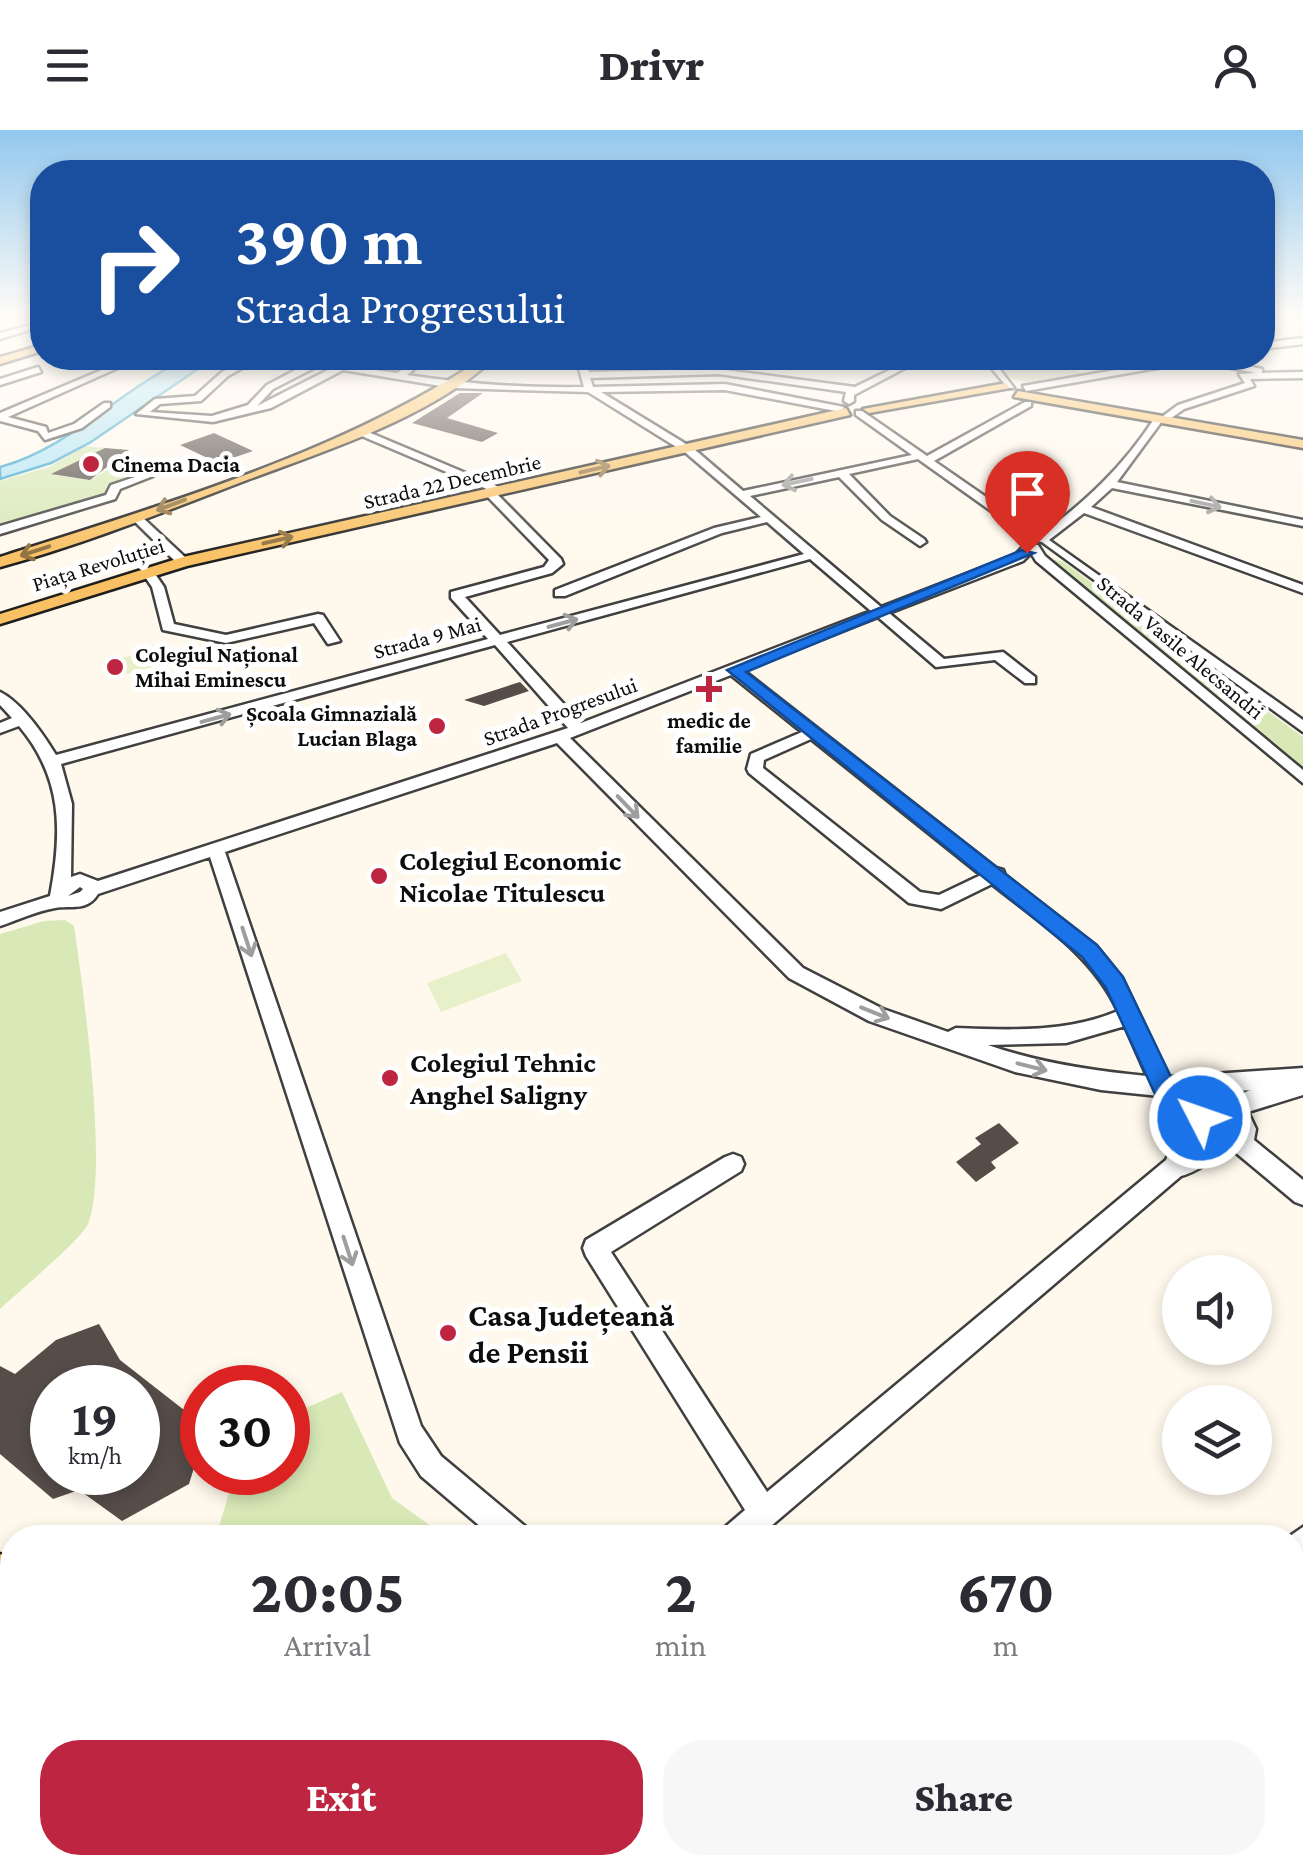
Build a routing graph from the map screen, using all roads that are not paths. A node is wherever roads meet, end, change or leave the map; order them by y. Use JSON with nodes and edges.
{"nodes":[{"id":1,"x":44,"y":398,"type":"edge"},
{"id":2,"x":199,"y":398,"type":"edge"},
{"id":3,"x":260,"y":398,"type":"edge"},
{"id":4,"x":282,"y":398,"type":"edge"},
{"id":5,"x":427,"y":398,"type":"edge"},
{"id":6,"x":604,"y":398,"type":"edge"},
{"id":7,"x":630,"y":398,"type":"edge"},
{"id":8,"x":784,"y":398,"type":"edge"},
{"id":9,"x":818,"y":398,"type":"edge"},
{"id":10,"x":862,"y":398,"type":"edge"},
{"id":11,"x":912,"y":398,"type":"edge"},
{"id":12,"x":1013,"y":398,"type":"edge"},
{"id":13,"x":1049,"y":398,"type":"edge"},
{"id":14,"x":1208,"y":398,"type":"edge"},
{"id":15,"x":612,"y":403,"type":"junction"},
{"id":16,"x":106,"y":405,"type":"dead end"},
{"id":17,"x":850,"y":407,"type":"junction"},
{"id":18,"x":228,"y":411,"type":"junction"},
{"id":19,"x":0,"y":418,"type":"edge"},
{"id":20,"x":1159,"y":419,"type":"junction"},
{"id":21,"x":361,"y":432,"type":"junction"},
{"id":22,"x":1303,"y":444,"type":"edge"},
{"id":23,"x":687,"y":449,"type":"junction"},
{"id":24,"x":922,"y":458,"type":"junction"},
{"id":25,"x":842,"y":473,"type":"junction"},
{"id":26,"x":148,"y":476,"type":"dead end"},
{"id":27,"x":1111,"y":484,"type":"junction"},
{"id":28,"x":492,"y":492,"type":"junction"},
{"id":29,"x":743,"y":494,"type":"junction"},
{"id":30,"x":111,"y":498,"type":"junction"},
{"id":31,"x":1086,"y":508,"type":"junction"},
{"id":32,"x":134,"y":515,"type":"junction"},
{"id":33,"x":770,"y":518,"type":"junction"},
{"id":34,"x":1303,"y":523,"type":"edge"},
{"id":35,"x":0,"y":530,"type":"edge"},
{"id":36,"x":920,"y":542,"type":"dead end"},
{"id":37,"x":1035,"y":542,"type":"junction"},
{"id":38,"x":813,"y":555,"type":"junction"},
{"id":39,"x":0,"y":562,"type":"edge"},
{"id":40,"x":183,"y":562,"type":"junction"},
{"id":41,"x":147,"y":571,"type":"junction"},
{"id":42,"x":1303,"y":589,"type":"edge"},
{"id":43,"x":560,"y":592,"type":"dead end"},
{"id":44,"x":882,"y":614,"type":"junction"},
{"id":45,"x":0,"y":619,"type":"edge"},
{"id":46,"x":333,"y":641,"type":"dead end"},
{"id":47,"x":496,"y":641,"type":"junction"},
{"id":48,"x":735,"y":670,"type":"junction"},
{"id":49,"x":1030,"y":680,"type":"dead end"},
{"id":50,"x":0,"y":696,"type":"edge"},
{"id":51,"x":20,"y":720,"type":"junction"},
{"id":52,"x":1303,"y":727,"type":"edge"},
{"id":53,"x":0,"y":728,"type":"edge"},
{"id":54,"x":814,"y":732,"type":"junction"},
{"id":55,"x":569,"y":734,"type":"junction"},
{"id":56,"x":52,"y":761,"type":"junction"},
{"id":57,"x":1303,"y":778,"type":"edge"},
{"id":58,"x":67,"y":849,"type":"junction"},
{"id":59,"x":216,"y":850,"type":"junction"},
{"id":60,"x":997,"y":874,"type":"junction"},
{"id":61,"x":91,"y":885,"type":"junction"},
{"id":62,"x":59,"y":894,"type":"junction"},
{"id":63,"x":0,"y":918,"type":"edge"},
{"id":64,"x":1129,"y":1015,"type":"junction"},
{"id":65,"x":939,"y":1036,"type":"junction"},
{"id":66,"x":1298,"y":1085,"type":"edge"},
{"id":67,"x":1163,"y":1086,"type":"junction"},
{"id":68,"x":1223,"y":1126,"type":"junction"},
{"id":69,"x":734,"y":1164,"type":"dead end"},
{"id":70,"x":1303,"y":1194,"type":"edge"},
{"id":71,"x":763,"y":1512,"type":"junction"},
{"id":72,"x":502,"y":1525,"type":"edge"},
{"id":73,"x":748,"y":1525,"type":"edge"}],
"edges":[{"from":1,"to":19,"type":"street"},
{"from":2,"to":18,"type":"street"},
{"from":3,"to":18,"type":"street"},
{"from":4,"to":18,"type":"street"},
{"from":5,"to":21,"type":"main road"},
{"from":6,"to":15,"type":"street"},
{"from":7,"to":15,"type":"street"},
{"from":8,"to":17,"type":"street"},
{"from":9,"to":17,"type":"street"},
{"from":10,"to":17,"type":"street"},
{"from":11,"to":17,"type":"main road","name":"Strada 22 Decembrie"},
{"from":12,"to":24,"type":"street"},
{"from":13,"to":20,"type":"main road","name":"Strada 22 Decembrie"},
{"from":14,"to":20,"type":"street"},
{"from":15,"to":23,"type":"street"},
{"from":16,"to":19,"type":"street"},
{"from":17,"to":23,"type":"main road","name":"Strada 22 Decembrie"},
{"from":17,"to":24,"type":"street","name":"Strada Vasile Alecsandri"},
{"from":20,"to":22,"type":"main road","name":"Strada 22 Decembrie"},
{"from":20,"to":27,"type":"street","name":"Strada Progresului"},
{"from":21,"to":28,"type":"street"},
{"from":21,"to":32,"type":"main road","one_way":true},
{"from":28,"to":23,"type":"main road","name":"Strada 22 Decembrie","one_way":true},
{"from":23,"to":29,"type":"street"},
{"from":24,"to":25,"type":"street"},
{"from":24,"to":37,"type":"street","name":"Strada Vasile Alecsandri"},
{"from":25,"to":29,"type":"street","one_way":true},
{"from":25,"to":36,"type":"street"},
{"from":26,"to":30,"type":"street"},
{"from":27,"to":31,"type":"street","name":"Strada Progresului"},
{"from":27,"to":34,"type":"street","one_way":true},
{"from":40,"to":28,"type":"main road","name":"Strada 22 Decembrie","one_way":true},
{"from":28,"to":47,"type":"street"},
{"from":29,"to":33,"type":"street"},
{"from":30,"to":32,"type":"street"},
{"from":30,"to":35,"type":"street"},
{"from":31,"to":37,"type":"street","name":"Strada Progresului"},
{"from":31,"to":42,"type":"street"},
{"from":32,"to":39,"type":"main road","name":"Piața Revoluției","one_way":true},
{"from":32,"to":40,"type":"street","name":"Piața Revoluției"},
{"from":33,"to":38,"type":"street"},
{"from":33,"to":43,"type":"street"},
{"from":37,"to":44,"type":"street","name":"Strada Progresului"},
{"from":37,"to":52,"type":"street","name":"Strada Vasile Alecsandri"},
{"from":37,"to":57,"type":"street","name":"Strada Vasile Alecsandri"},
{"from":38,"to":44,"type":"street"},
{"from":47,"to":38,"type":"street","name":"Strada 9 Mai","one_way":true},
{"from":40,"to":41,"type":"main road","name":"Piața Revoluției"},
{"from":41,"to":45,"type":"main road","name":"Piața Revoluției"},
{"from":41,"to":46,"type":"street"},
{"from":44,"to":48,"type":"street","name":"Strada Progresului"},
{"from":44,"to":49,"type":"street"},
{"from":47,"to":55,"type":"street"},
{"from":56,"to":47,"type":"street","name":"Strada 9 Mai","one_way":true},
{"from":48,"to":54,"type":"street"},
{"from":48,"to":55,"type":"street","name":"Strada Progresului"},
{"from":50,"to":51,"type":"street"},
{"from":51,"to":53,"type":"street"},
{"from":51,"to":56,"type":"street"},
{"from":54,"to":60,"type":"street"},
{"from":54,"to":60,"type":"street"},
{"from":55,"to":59,"type":"street","name":"Strada Progresului"},
{"from":55,"to":65,"type":"street","one_way":true},
{"from":56,"to":58,"type":"street"},
{"from":58,"to":61,"type":"street"},
{"from":58,"to":62,"type":"street"},
{"from":59,"to":61,"type":"street","name":"Strada Progresului"},
{"from":59,"to":72,"type":"street","one_way":true},
{"from":60,"to":64,"type":"street"},
{"from":61,"to":62,"type":"street","name":"Strada Progresului"},
{"from":62,"to":63,"type":"street","name":"Strada Progresului"},
{"from":64,"to":65,"type":"street"},
{"from":64,"to":67,"type":"street"},
{"from":65,"to":67,"type":"street","one_way":true},
{"from":66,"to":67,"type":"street"},
{"from":66,"to":68,"type":"street"},
{"from":67,"to":68,"type":"street"},
{"from":68,"to":70,"type":"street"},
{"from":68,"to":71,"type":"street"},
{"from":69,"to":71,"type":"street"},
{"from":71,"to":73,"type":"street"}]}
